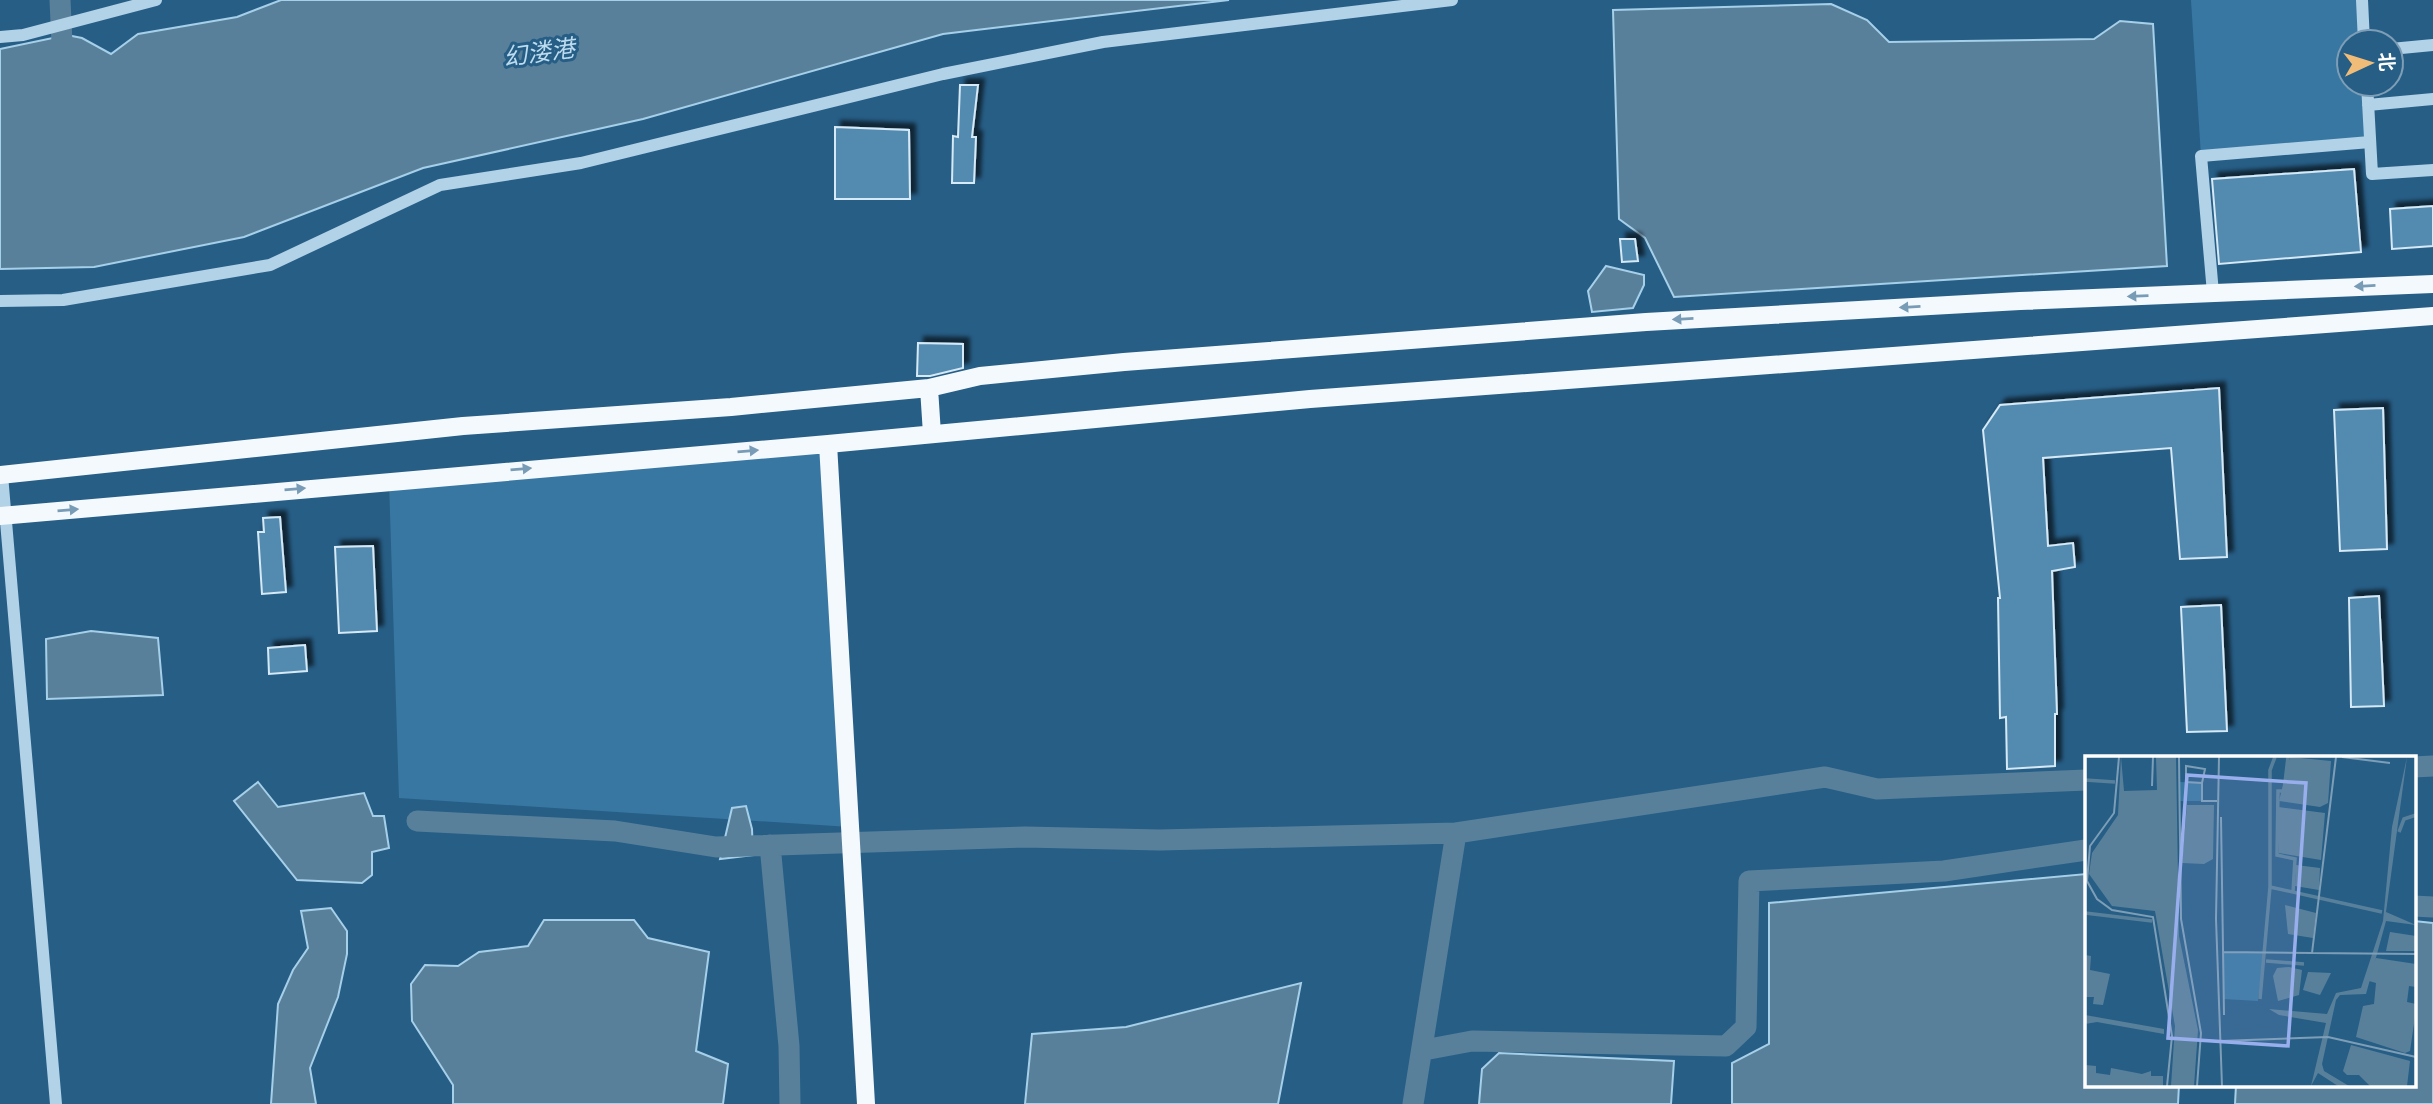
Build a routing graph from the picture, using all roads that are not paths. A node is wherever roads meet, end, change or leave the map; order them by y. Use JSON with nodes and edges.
{"nodes":[{"id":1,"x":156,"y":0,"type":"edge"},
{"id":2,"x":1452,"y":0,"type":"edge"},
{"id":3,"x":2362,"y":0,"type":"edge"},
{"id":4,"x":2363,"y":28,"type":"edge"},
{"id":5,"x":0,"y":37,"type":"edge"},
{"id":6,"x":2433,"y":45,"type":"edge"},
{"id":7,"x":2405,"y":48,"type":"edge"},
{"id":8,"x":2368,"y":98,"type":"edge"},
{"id":9,"x":2433,"y":99,"type":"edge"},
{"id":10,"x":2368,"y":105,"type":"junction"},
{"id":11,"x":2370,"y":142,"type":"junction"},
{"id":12,"x":2433,"y":170,"type":"edge"},
{"id":13,"x":2433,"y":284,"type":"edge"},
{"id":14,"x":2213,"y":293,"type":"junction"},
{"id":15,"x":0,"y":301,"type":"edge"},
{"id":16,"x":2433,"y":316,"type":"edge"},
{"id":17,"x":929,"y":388,"type":"junction"},
{"id":18,"x":932,"y":434,"type":"junction"},
{"id":19,"x":828,"y":444,"type":"junction"},
{"id":20,"x":1,"y":475,"type":"edge"},
{"id":21,"x":3,"y":516,"type":"edge"},
{"id":22,"x":56,"y":1104,"type":"edge"},
{"id":23,"x":866,"y":1104,"type":"edge"}],
"edges":[{"from":1,"to":5,"type":"street"},
{"from":2,"to":15,"type":"street"},
{"from":3,"to":4,"type":"street"},
{"from":6,"to":7,"type":"street"},
{"from":8,"to":10,"type":"street"},
{"from":9,"to":10,"type":"street"},
{"from":10,"to":11,"type":"street"},
{"from":11,"to":12,"type":"street"},
{"from":11,"to":14,"type":"street"},
{"from":13,"to":14,"type":"main road","one_way":true},
{"from":14,"to":17,"type":"main road","one_way":true},
{"from":16,"to":18,"type":"main road"},
{"from":17,"to":18,"type":"main road"},
{"from":17,"to":20,"type":"main road"},
{"from":18,"to":19,"type":"main road"},
{"from":21,"to":19,"type":"main road","one_way":true},
{"from":19,"to":23,"type":"main road"},
{"from":20,"to":21,"type":"street"},
{"from":21,"to":22,"type":"street"}]}
